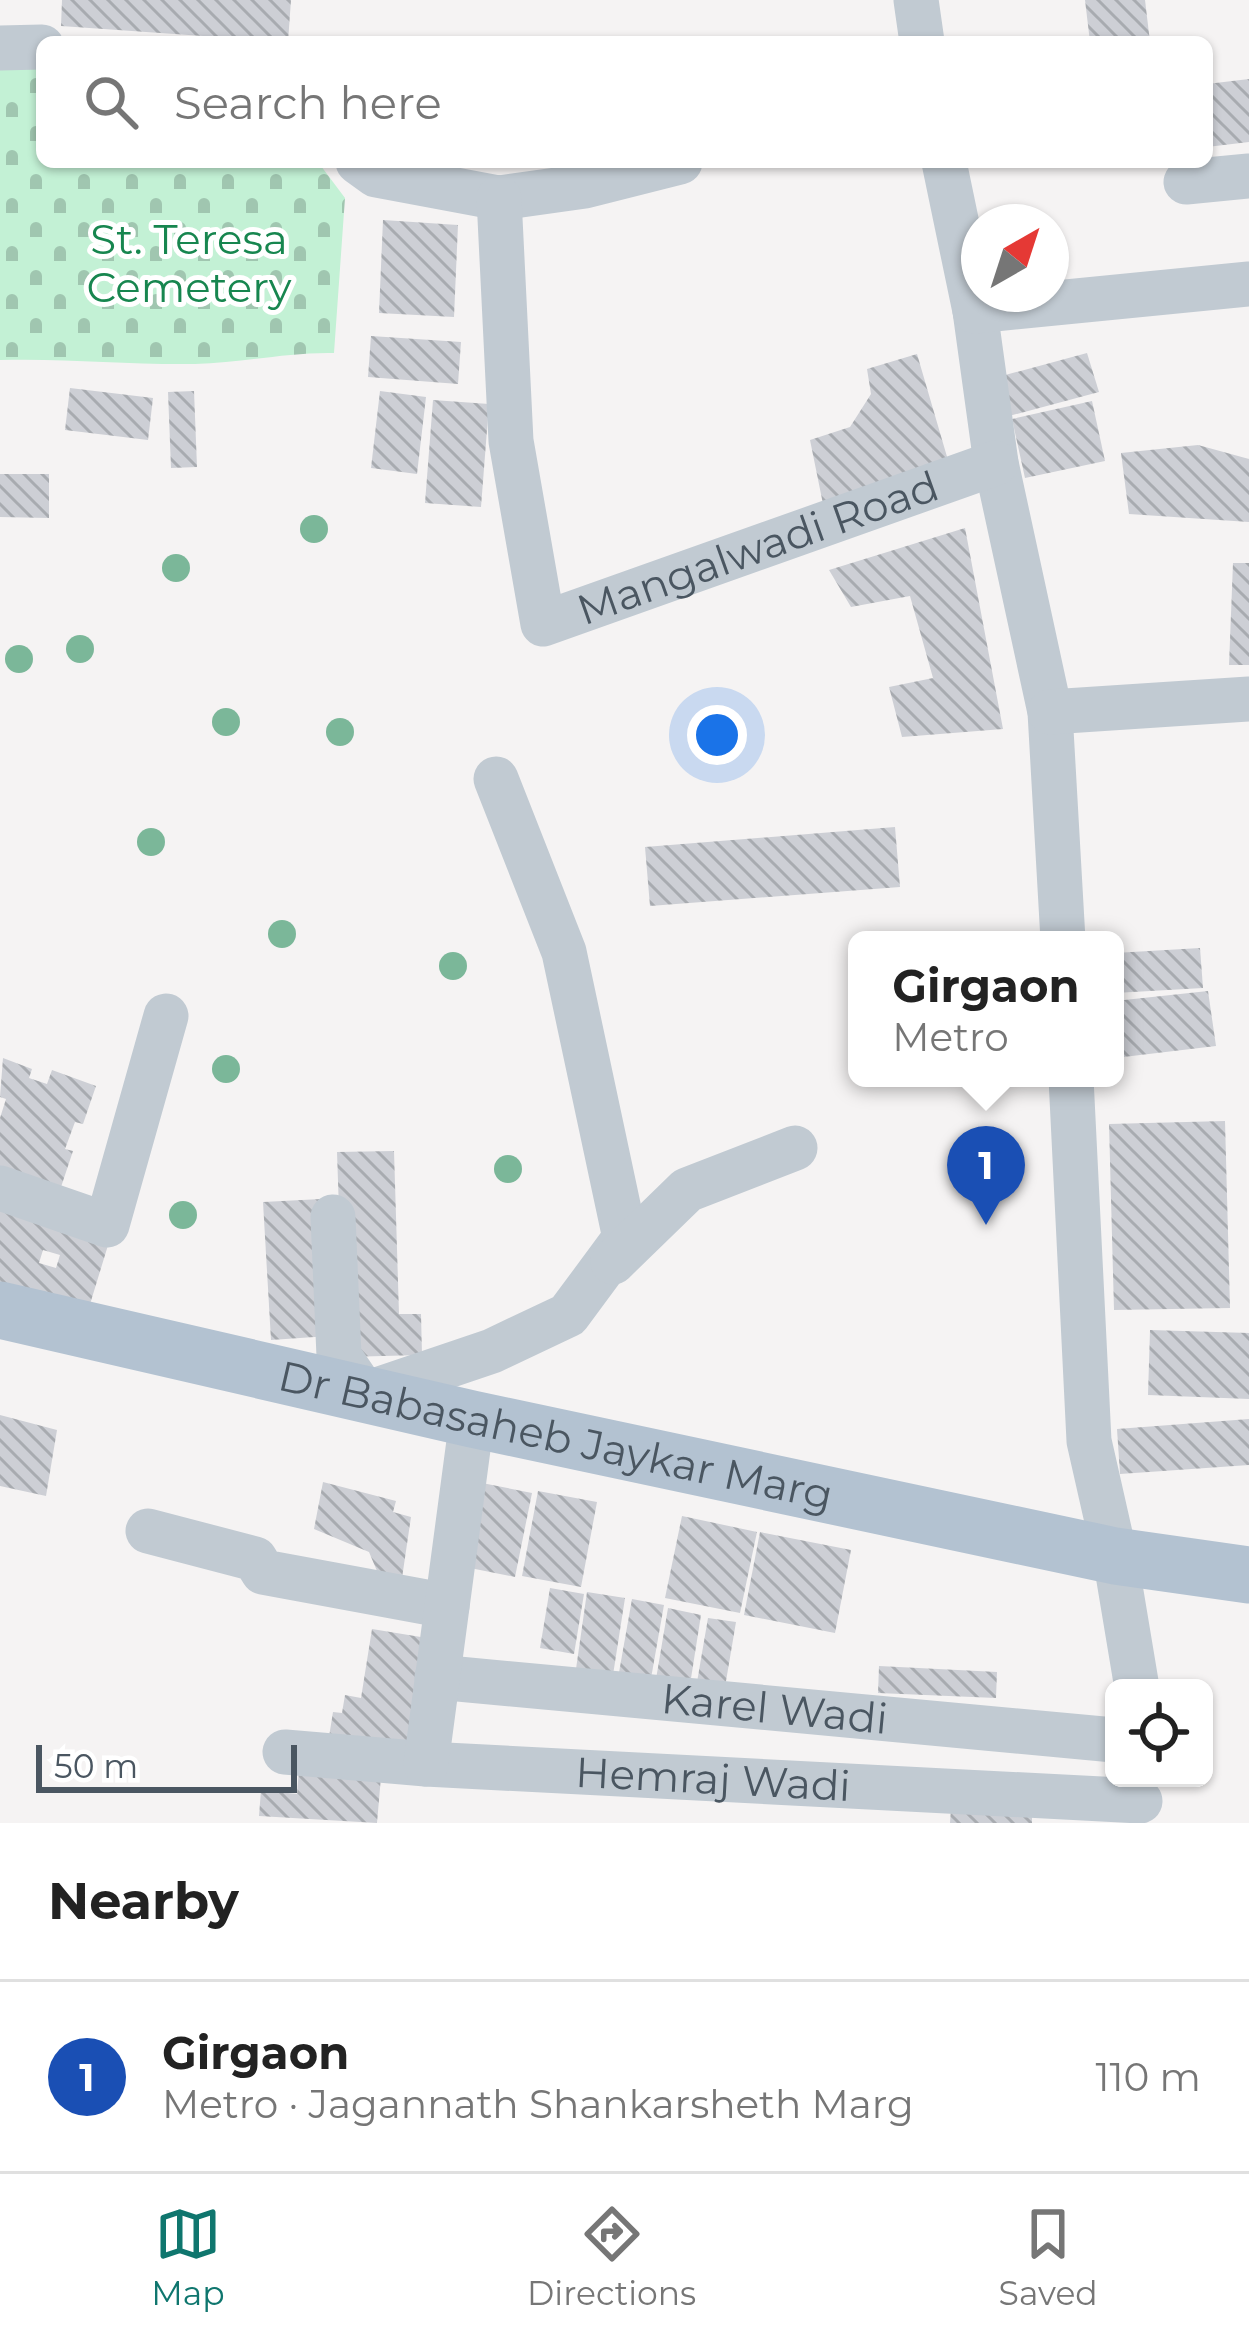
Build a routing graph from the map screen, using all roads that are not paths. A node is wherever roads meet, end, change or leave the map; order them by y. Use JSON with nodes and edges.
{"nodes":[{"id":1,"x":916,"y":0,"type":"edge"},
{"id":2,"x":921,"y":36,"type":"edge"},
{"id":3,"x":36,"y":47,"type":"edge"},
{"id":4,"x":0,"y":48,"type":"edge"},
{"id":5,"x":366,"y":168,"type":"edge"},
{"id":6,"x":657,"y":168,"type":"edge"},
{"id":7,"x":945,"y":168,"type":"edge"},
{"id":8,"x":1249,"y":176,"type":"edge"},
{"id":9,"x":1186,"y":182,"type":"dead end"},
{"id":10,"x":499,"y":198,"type":"junction"},
{"id":11,"x":961,"y":243,"type":"edge"},
{"id":12,"x":1249,"y":284,"type":"edge"},
{"id":13,"x":1069,"y":301,"type":"edge"},
{"id":14,"x":975,"y":312,"type":"edge"},
{"id":15,"x":984,"y":468,"type":"junction"},
{"id":16,"x":1249,"y":699,"type":"edge"},
{"id":17,"x":1050,"y":712,"type":"junction"},
{"id":18,"x":496,"y":779,"type":"dead end"},
{"id":19,"x":1062,"y":931,"type":"edge"},
{"id":20,"x":166,"y":1016,"type":"dead end"},
{"id":21,"x":1071,"y":1087,"type":"edge"},
{"id":22,"x":795,"y":1148,"type":"dead end"},
{"id":23,"x":0,"y":1188,"type":"edge"},
{"id":24,"x":333,"y":1217,"type":"dead end"},
{"id":25,"x":607,"y":1268,"type":"junction"},
{"id":26,"x":0,"y":1310,"type":"edge"},
{"id":27,"x":365,"y":1394,"type":"junction"},
{"id":28,"x":472,"y":1418,"type":"junction"},
{"id":29,"x":148,"y":1531,"type":"dead end"},
{"id":30,"x":1114,"y":1556,"type":"junction"},
{"id":31,"x":1249,"y":1575,"type":"edge"},
{"id":32,"x":447,"y":1606,"type":"junction"},
{"id":33,"x":437,"y":1677,"type":"junction"},
{"id":34,"x":1135,"y":1679,"type":"edge"},
{"id":35,"x":1105,"y":1738,"type":"edge"},
{"id":36,"x":285,"y":1752,"type":"dead end"},
{"id":37,"x":426,"y":1764,"type":"junction"},
{"id":38,"x":1141,"y":1801,"type":"edge"}],
"edges":[{"from":1,"to":2,"type":"street"},
{"from":3,"to":4,"type":"street"},
{"from":5,"to":10,"type":"street"},
{"from":6,"to":10,"type":"street"},
{"from":7,"to":11,"type":"street"},
{"from":8,"to":9,"type":"street"},
{"from":10,"to":15,"type":"street","name":"Mangalwadi Road"},
{"from":12,"to":13,"type":"street"},
{"from":14,"to":15,"type":"street"},
{"from":15,"to":17,"type":"street"},
{"from":16,"to":17,"type":"street"},
{"from":17,"to":19,"type":"street"},
{"from":18,"to":25,"type":"street"},
{"from":20,"to":23,"type":"street"},
{"from":21,"to":30,"type":"street"},
{"from":22,"to":25,"type":"street"},
{"from":24,"to":27,"type":"street"},
{"from":25,"to":27,"type":"street"},
{"from":26,"to":27,"type":"main road","name":"Dr Babasaheb Jaykar Marg"},
{"from":27,"to":28,"type":"main road","name":"Dr Babasaheb Jaykar Marg"},
{"from":28,"to":30,"type":"main road","name":"Dr Babasaheb Jaykar Marg"},
{"from":28,"to":32,"type":"street"},
{"from":29,"to":32,"type":"street"},
{"from":30,"to":31,"type":"main road","name":"Dr Babasaheb Jaykar Marg"},
{"from":30,"to":34,"type":"street"},
{"from":32,"to":33,"type":"street"},
{"from":33,"to":35,"type":"street","name":"Karel Wadi"},
{"from":33,"to":37,"type":"street"},
{"from":36,"to":37,"type":"street","name":"Hemraj Wadi"},
{"from":37,"to":38,"type":"street","name":"Hemraj Wadi"}]}
